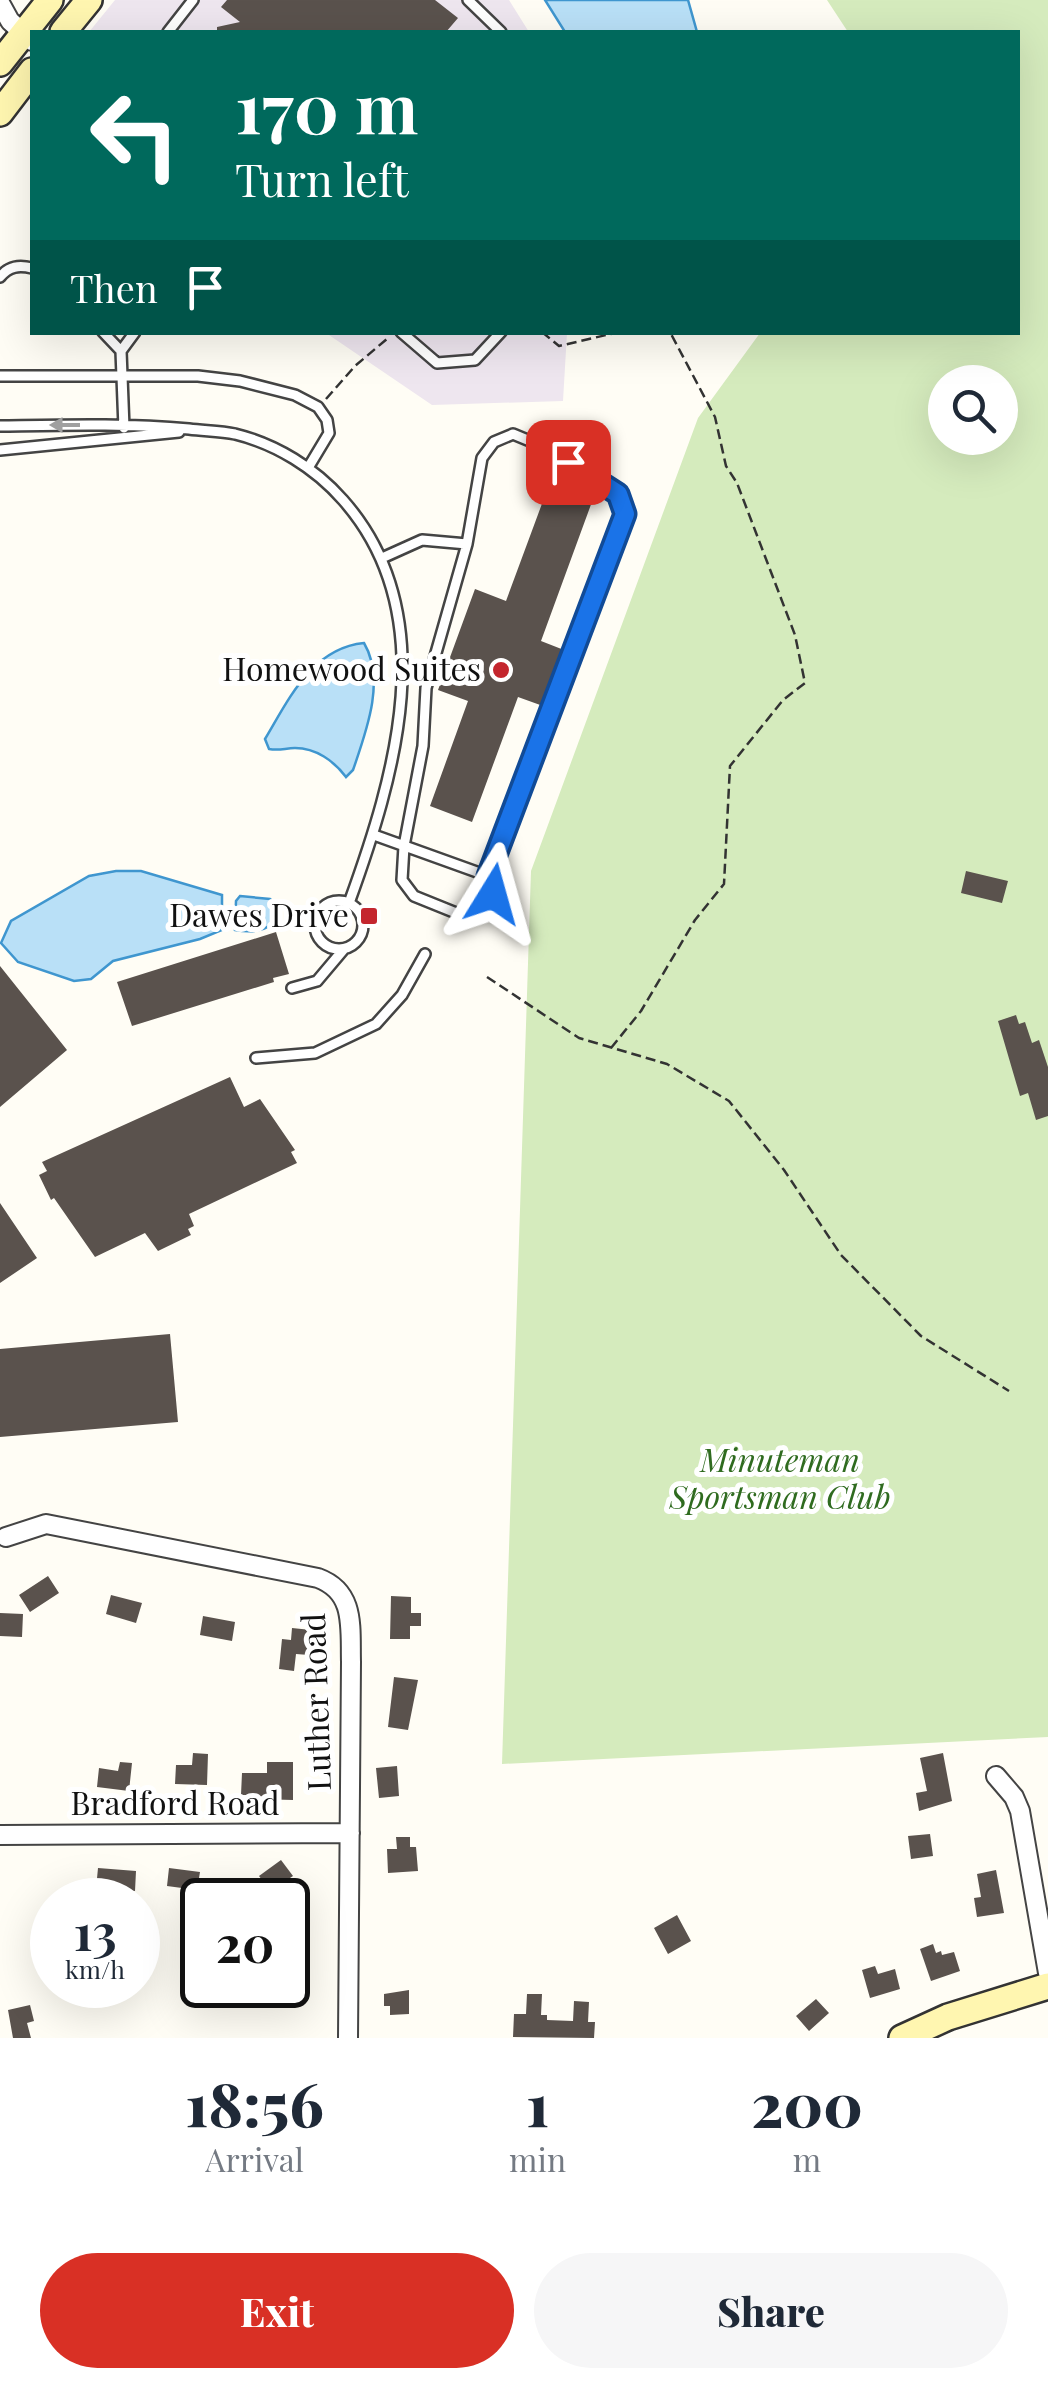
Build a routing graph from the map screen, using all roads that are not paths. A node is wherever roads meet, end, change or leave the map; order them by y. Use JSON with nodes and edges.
{"nodes":[{"id":1,"x":50,"y":0,"type":"edge"},
{"id":2,"x":88,"y":0,"type":"edge"},
{"id":3,"x":193,"y":0,"type":"edge"},
{"id":4,"x":468,"y":0,"type":"edge"},
{"id":5,"x":0,"y":3,"type":"edge"},
{"id":6,"x":21,"y":30,"type":"edge"},
{"id":7,"x":64,"y":30,"type":"edge"},
{"id":8,"x":170,"y":30,"type":"edge"},
{"id":9,"x":499,"y":30,"type":"edge"},
{"id":10,"x":0,"y":63,"type":"edge"},
{"id":11,"x":30,"y":73,"type":"edge"},
{"id":12,"x":0,"y":112,"type":"edge"},
{"id":13,"x":30,"y":268,"type":"edge"},
{"id":14,"x":0,"y":277,"type":"edge"},
{"id":15,"x":106,"y":335,"type":"edge"},
{"id":16,"x":133,"y":335,"type":"edge"},
{"id":17,"x":402,"y":335,"type":"edge"},
{"id":18,"x":498,"y":335,"type":"edge"},
{"id":19,"x":121,"y":351,"type":"junction"},
{"id":20,"x":0,"y":376,"type":"edge"},
{"id":21,"x":123,"y":378,"type":"junction"},
{"id":22,"x":124,"y":425,"type":"junction"},
{"id":23,"x":0,"y":426,"type":"edge"},
{"id":24,"x":197,"y":430,"type":"junction"},
{"id":25,"x":125,"y":438,"type":"junction"},
{"id":26,"x":0,"y":450,"type":"edge"},
{"id":27,"x":308,"y":468,"type":"junction"},
{"id":28,"x":467,"y":544,"type":"junction"},
{"id":29,"x":382,"y":558,"type":"junction"},
{"id":30,"x":374,"y":835,"type":"junction"},
{"id":31,"x":404,"y":846,"type":"junction"},
{"id":32,"x":488,"y":876,"type":"junction"},
{"id":33,"x":349,"y":902,"type":"junction"},
{"id":34,"x":344,"y":949,"type":"junction"},
{"id":35,"x":425,"y":954,"type":"dead end"},
{"id":36,"x":292,"y":988,"type":"dead end"},
{"id":37,"x":256,"y":1058,"type":"dead end"},
{"id":38,"x":6,"y":1537,"type":"dead end"},
{"id":39,"x":996,"y":1776,"type":"dead end"},
{"id":40,"x":350,"y":1833,"type":"junction"},
{"id":41,"x":0,"y":1835,"type":"edge"},
{"id":42,"x":1048,"y":1973,"type":"edge"},
{"id":43,"x":1048,"y":1986,"type":"edge"},
{"id":44,"x":348,"y":2038,"type":"edge"},
{"id":45,"x":902,"y":2038,"type":"edge"}],
"edges":[{"from":1,"to":6,"type":"main road"},
{"from":2,"to":7,"type":"main road"},
{"from":3,"to":8,"type":"lane"},
{"from":4,"to":9,"type":"lane"},
{"from":5,"to":6,"type":"street"},
{"from":6,"to":10,"type":"main road"},
{"from":11,"to":12,"type":"main road"},
{"from":13,"to":14,"type":"lane"},
{"from":15,"to":19,"type":"lane"},
{"from":16,"to":19,"type":"lane"},
{"from":17,"to":18,"type":"lane"},
{"from":19,"to":21,"type":"lane"},
{"from":20,"to":21,"type":"lane"},
{"from":21,"to":22,"type":"lane"},
{"from":21,"to":27,"type":"lane"},
{"from":22,"to":23,"type":"lane","one_way":true},
{"from":22,"to":24,"type":"lane"},
{"from":22,"to":25,"type":"lane"},
{"from":24,"to":25,"type":"lane"},
{"from":24,"to":27,"type":"lane"},
{"from":25,"to":26,"type":"lane"},
{"from":27,"to":29,"type":"lane"},
{"from":28,"to":29,"type":"lane"},
{"from":28,"to":31,"type":"lane"},
{"from":28,"to":32,"type":"lane"},
{"from":29,"to":30,"type":"lane"},
{"from":30,"to":31,"type":"lane"},
{"from":30,"to":33,"type":"lane"},
{"from":31,"to":32,"type":"lane"},
{"from":31,"to":32,"type":"lane"},
{"from":33,"to":34,"type":"lane"},
{"from":33,"to":34,"type":"lane"},
{"from":34,"to":36,"type":"lane"},
{"from":35,"to":37,"type":"lane"},
{"from":38,"to":40,"type":"street","name":"Luther Road"},
{"from":39,"to":42,"type":"street"},
{"from":40,"to":41,"type":"street","name":"Bradford Road"},
{"from":40,"to":44,"type":"street","name":"Luther Road"},
{"from":43,"to":45,"type":"main road"}]}
